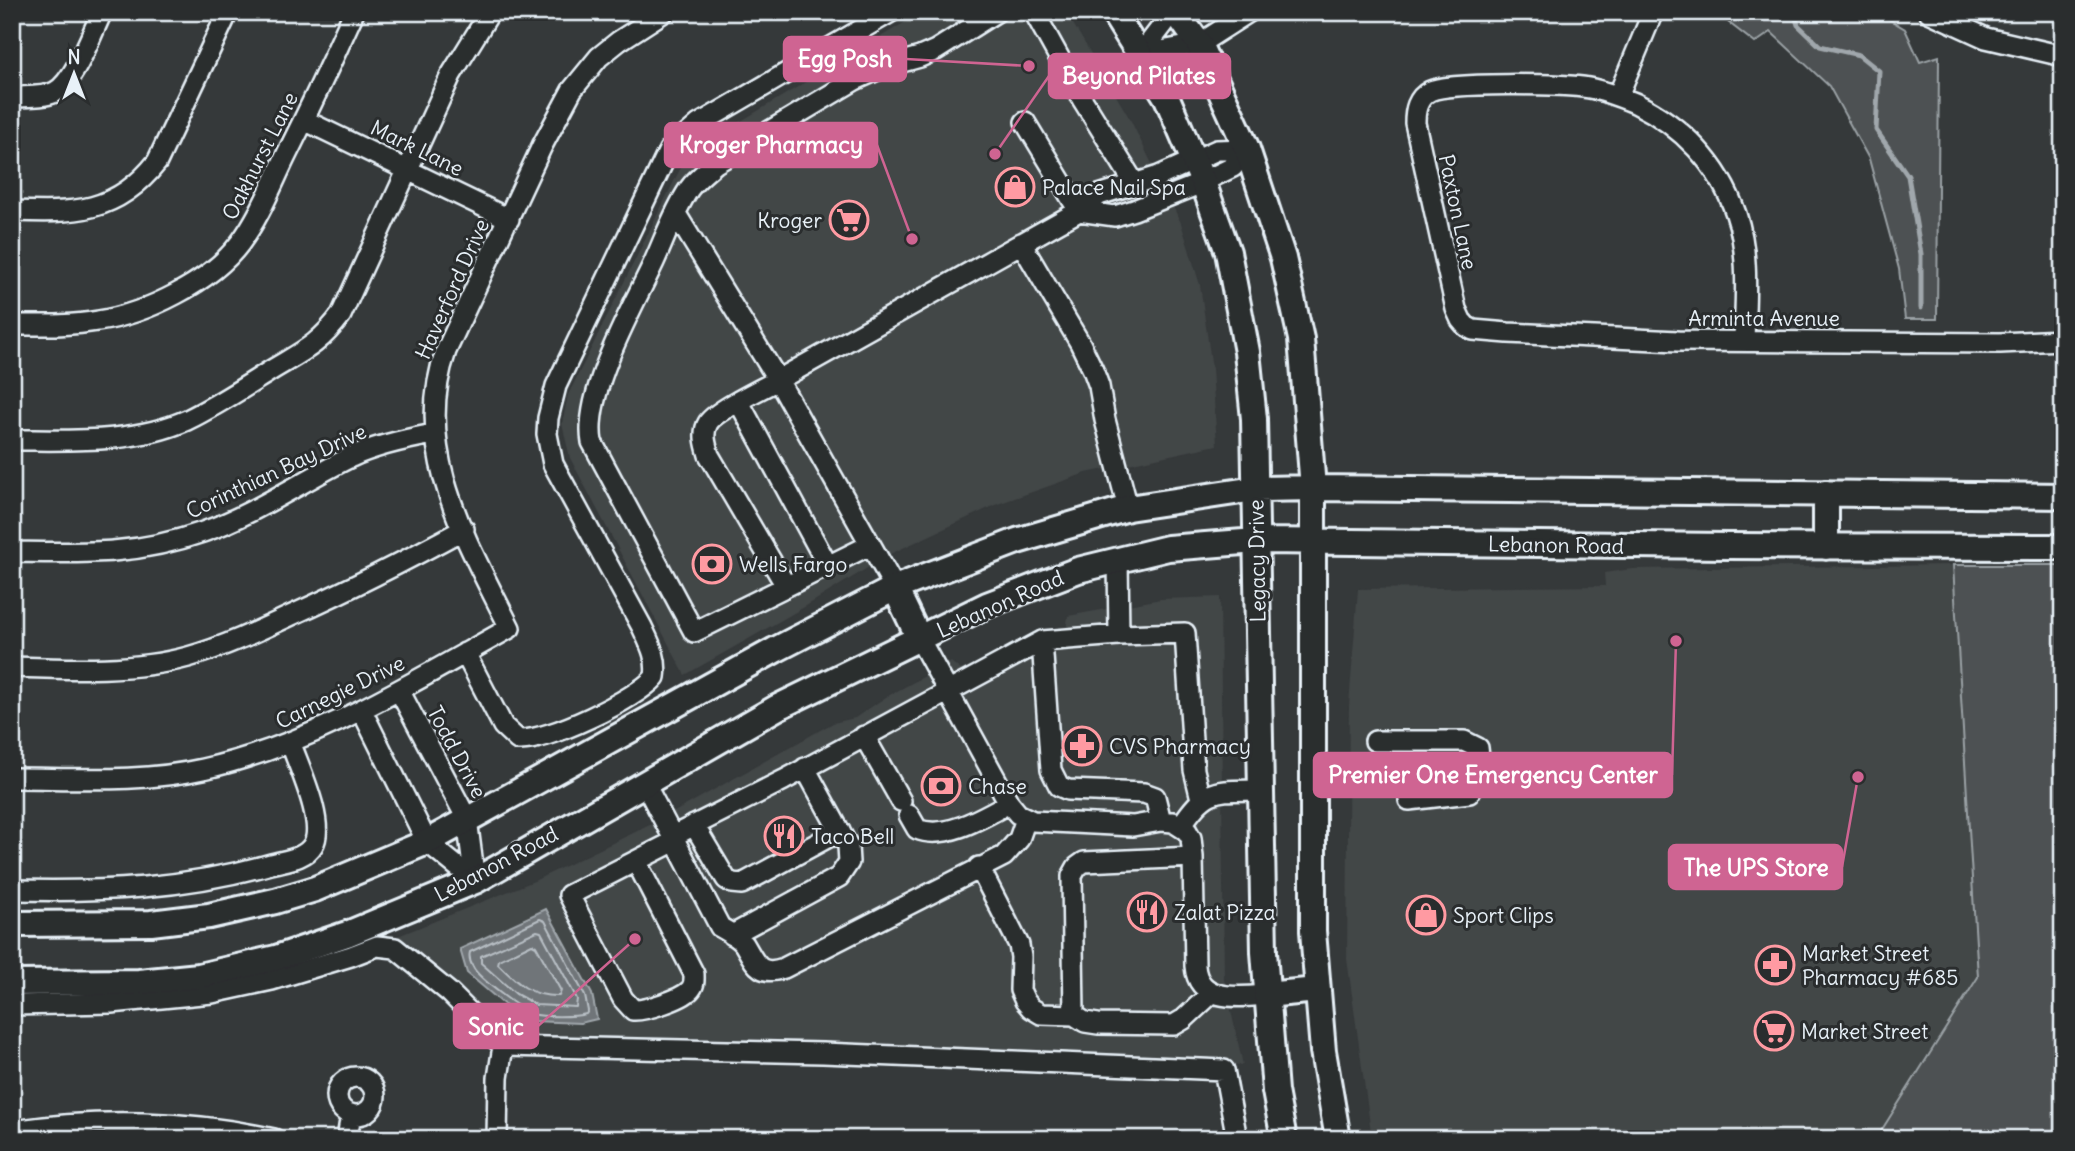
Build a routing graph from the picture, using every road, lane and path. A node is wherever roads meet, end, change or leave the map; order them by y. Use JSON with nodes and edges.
{"nodes":[{"id":1,"x":102,"y":12,"type":"edge"},
{"id":2,"x":228,"y":12,"type":"edge"},
{"id":3,"x":354,"y":12,"type":"edge"},
{"id":4,"x":490,"y":12,"type":"edge"},
{"id":5,"x":664,"y":12,"type":"edge"},
{"id":6,"x":891,"y":12,"type":"edge"},
{"id":7,"x":996,"y":12,"type":"edge"},
{"id":8,"x":1034,"y":12,"type":"edge"},
{"id":9,"x":1113,"y":12,"type":"edge"},
{"id":10,"x":1175,"y":12,"type":"edge"},
{"id":11,"x":1249,"y":12,"type":"edge"},
{"id":12,"x":1653,"y":12,"type":"edge"},
{"id":13,"x":1929,"y":12,"type":"edge"},
{"id":14,"x":1199,"y":44,"type":"junction"},
{"id":15,"x":1140,"y":55,"type":"junction"},
{"id":16,"x":2063,"y":56,"type":"edge"},
{"id":17,"x":1618,"y":96,"type":"junction"},
{"id":18,"x":12,"y":97,"type":"edge"},
{"id":19,"x":304,"y":120,"type":"junction"},
{"id":20,"x":1025,"y":122,"type":"dead end"},
{"id":21,"x":1247,"y":149,"type":"junction"},
{"id":22,"x":408,"y":169,"type":"junction"},
{"id":23,"x":1198,"y":172,"type":"junction"},
{"id":24,"x":1135,"y":184,"type":"junction"},
{"id":25,"x":12,"y":211,"type":"edge"},
{"id":26,"x":1079,"y":211,"type":"junction"},
{"id":27,"x":676,"y":214,"type":"junction"},
{"id":28,"x":509,"y":219,"type":"junction"},
{"id":29,"x":1021,"y":243,"type":"junction"},
{"id":30,"x":12,"y":325,"type":"edge"},
{"id":31,"x":1466,"y":326,"type":"joint"},
{"id":32,"x":2063,"y":340,"type":"edge"},
{"id":33,"x":1744,"y":341,"type":"junction"},
{"id":34,"x":778,"y":380,"type":"junction"},
{"id":35,"x":739,"y":402,"type":"junction"},
{"id":36,"x":434,"y":434,"type":"junction"},
{"id":37,"x":12,"y":440,"type":"edge"},
{"id":38,"x":1313,"y":488,"type":"junction"},
{"id":39,"x":1255,"y":489,"type":"junction"},
{"id":40,"x":1826,"y":493,"type":"junction"},
{"id":41,"x":2063,"y":496,"type":"edge"},
{"id":42,"x":1128,"y":508,"type":"junction"},
{"id":43,"x":464,"y":529,"type":"junction"},
{"id":44,"x":1256,"y":541,"type":"junction"},
{"id":45,"x":1313,"y":542,"type":"junction"},
{"id":46,"x":870,"y":545,"type":"junction"},
{"id":47,"x":1826,"y":547,"type":"junction"},
{"id":48,"x":2063,"y":547,"type":"edge"},
{"id":49,"x":12,"y":552,"type":"edge"},
{"id":50,"x":1118,"y":560,"type":"junction"},
{"id":51,"x":828,"y":566,"type":"junction"},
{"id":52,"x":786,"y":586,"type":"junction"},
{"id":53,"x":895,"y":588,"type":"junction"},
{"id":54,"x":510,"y":628,"type":"joint"},
{"id":55,"x":1119,"y":635,"type":"junction"},
{"id":56,"x":920,"y":640,"type":"junction"},
{"id":57,"x":1042,"y":641,"type":"junction"},
{"id":58,"x":465,"y":653,"type":"junction"},
{"id":59,"x":12,"y":667,"type":"edge"},
{"id":60,"x":399,"y":690,"type":"junction"},
{"id":61,"x":946,"y":691,"type":"junction"},
{"id":62,"x":362,"y":711,"type":"junction"},
{"id":63,"x":864,"y":736,"type":"junction"},
{"id":64,"x":1375,"y":741,"type":"dead end"},
{"id":65,"x":291,"y":744,"type":"junction"},
{"id":66,"x":805,"y":768,"type":"junction"},
{"id":67,"x":12,"y":778,"type":"edge"},
{"id":68,"x":644,"y":782,"type":"junction"},
{"id":69,"x":1260,"y":790,"type":"junction"},
{"id":70,"x":1201,"y":799,"type":"junction"},
{"id":71,"x":1409,"y":800,"type":"dead end"},
{"id":72,"x":1009,"y":803,"type":"junction"},
{"id":73,"x":467,"y":819,"type":"junction"},
{"id":74,"x":1026,"y":819,"type":"junction"},
{"id":75,"x":1171,"y":824,"type":"junction"},
{"id":76,"x":694,"y":825,"type":"junction"},
{"id":77,"x":840,"y":831,"type":"junction"},
{"id":78,"x":674,"y":839,"type":"junction"},
{"id":79,"x":427,"y":842,"type":"junction"},
{"id":80,"x":1193,"y":857,"type":"junction"},
{"id":81,"x":636,"y":861,"type":"junction"},
{"id":82,"x":979,"y":867,"type":"junction"},
{"id":83,"x":475,"y":881,"type":"junction"},
{"id":84,"x":12,"y":890,"type":"edge"},
{"id":85,"x":12,"y":924,"type":"edge"},
{"id":86,"x":732,"y":934,"type":"junction"},
{"id":87,"x":12,"y":983,"type":"edge"},
{"id":88,"x":1317,"y":990,"type":"junction"},
{"id":89,"x":1212,"y":993,"type":"junction"},
{"id":90,"x":1266,"y":995,"type":"junction"},
{"id":91,"x":12,"y":1005,"type":"edge"},
{"id":92,"x":1074,"y":1016,"type":"junction"},
{"id":93,"x":503,"y":1046,"type":"junction"},
{"id":94,"x":351,"y":1114,"type":"dead end"},
{"id":95,"x":12,"y":1131,"type":"edge"},
{"id":96,"x":134,"y":1131,"type":"edge"},
{"id":97,"x":274,"y":1139,"type":"edge"},
{"id":98,"x":347,"y":1139,"type":"edge"},
{"id":99,"x":497,"y":1139,"type":"edge"},
{"id":100,"x":1237,"y":1139,"type":"edge"},
{"id":101,"x":1284,"y":1139,"type":"edge"},
{"id":102,"x":1338,"y":1139,"type":"edge"}],
"edges":[{"from":1,"to":18,"type":"street"},
{"from":2,"to":25,"type":"street"},
{"from":3,"to":19,"type":"street","name":"Oakhurst Lane"},
{"from":4,"to":22,"type":"street"},
{"from":5,"to":28,"type":"street","name":"Haverford Drive"},
{"from":6,"to":58,"type":"street"},
{"from":7,"to":27,"type":"street"},
{"from":8,"to":24,"type":"street"},
{"from":9,"to":15,"type":"main road","name":"Legacy Drive"},
{"from":10,"to":14,"type":"main road"},
{"from":10,"to":15,"type":"street"},
{"from":11,"to":14,"type":"street"},
{"from":12,"to":17,"type":"street"},
{"from":13,"to":16,"type":"street"},
{"from":14,"to":15,"type":"street"},
{"from":14,"to":21,"type":"main road"},
{"from":15,"to":23,"type":"main road","name":"Legacy Drive"},
{"from":17,"to":31,"type":"street","name":"Paxton Lane"},
{"from":17,"to":33,"type":"street"},
{"from":19,"to":22,"type":"street","name":"Mark Lane"},
{"from":19,"to":30,"type":"street","name":"Oakhurst Lane"},
{"from":20,"to":26,"type":"street"},
{"from":21,"to":23,"type":"street"},
{"from":21,"to":38,"type":"main road"},
{"from":22,"to":28,"type":"street","name":"Mark Lane"},
{"from":22,"to":37,"type":"street"},
{"from":23,"to":24,"type":"street"},
{"from":23,"to":26,"type":"street"},
{"from":23,"to":39,"type":"main road","name":"Legacy Drive"},
{"from":24,"to":26,"type":"street"},
{"from":26,"to":29,"type":"street"},
{"from":27,"to":34,"type":"street"},
{"from":27,"to":52,"type":"street"},
{"from":28,"to":36,"type":"street","name":"Haverford Drive"},
{"from":29,"to":34,"type":"street"},
{"from":29,"to":42,"type":"street"},
{"from":31,"to":33,"type":"street","name":"Arminta Avenue"},
{"from":32,"to":33,"type":"street","name":"Arminta Avenue"},
{"from":34,"to":35,"type":"street"},
{"from":34,"to":46,"type":"street"},
{"from":35,"to":51,"type":"street"},
{"from":35,"to":52,"type":"street"},
{"from":36,"to":43,"type":"street","name":"Haverford Drive"},
{"from":36,"to":49,"type":"street","name":"Corinthian Bay Drive"},
{"from":38,"to":39,"type":"main road"},
{"from":38,"to":40,"type":"main road"},
{"from":38,"to":45,"type":"main road"},
{"from":39,"to":42,"type":"main road"},
{"from":39,"to":44,"type":"main road","name":"Legacy Drive"},
{"from":40,"to":41,"type":"main road"},
{"from":40,"to":47,"type":"main road"},
{"from":42,"to":53,"type":"main road"},
{"from":43,"to":54,"type":"street","name":"Haverford Drive"},
{"from":43,"to":59,"type":"street"},
{"from":44,"to":45,"type":"main road","name":"Lebanon Road"},
{"from":44,"to":50,"type":"main road","name":"Lebanon Road"},
{"from":44,"to":69,"type":"main road","name":"Legacy Drive"},
{"from":45,"to":47,"type":"main road","name":"Lebanon Road"},
{"from":45,"to":88,"type":"main road"},
{"from":46,"to":51,"type":"street"},
{"from":46,"to":53,"type":"street"},
{"from":47,"to":48,"type":"main road","name":"Lebanon Road"},
{"from":50,"to":55,"type":"street"},
{"from":50,"to":56,"type":"main road","name":"Lebanon Road"},
{"from":51,"to":52,"type":"street"},
{"from":53,"to":56,"type":"main road"},
{"from":53,"to":73,"type":"main road"},
{"from":54,"to":58,"type":"street","name":"Carnegie Drive"},
{"from":55,"to":57,"type":"street"},
{"from":55,"to":70,"type":"street"},
{"from":56,"to":61,"type":"street"},
{"from":56,"to":68,"type":"main road","name":"Lebanon Road"},
{"from":57,"to":61,"type":"street"},
{"from":57,"to":75,"type":"street"},
{"from":58,"to":60,"type":"street","name":"Carnegie Drive"},
{"from":60,"to":62,"type":"street","name":"Carnegie Drive"},
{"from":60,"to":73,"type":"street","name":"Todd Drive"},
{"from":61,"to":63,"type":"street"},
{"from":61,"to":72,"type":"street"},
{"from":62,"to":65,"type":"street","name":"Carnegie Drive"},
{"from":62,"to":79,"type":"street"},
{"from":63,"to":66,"type":"street"},
{"from":63,"to":72,"type":"street"},
{"from":64,"to":71,"type":"street"},
{"from":65,"to":67,"type":"street","name":"Carnegie Drive"},
{"from":65,"to":84,"type":"street"},
{"from":66,"to":76,"type":"street"},
{"from":66,"to":77,"type":"street"},
{"from":68,"to":78,"type":"street"},
{"from":68,"to":83,"type":"main road","name":"Lebanon Road"},
{"from":69,"to":70,"type":"street"},
{"from":69,"to":90,"type":"main road","name":"Legacy Drive"},
{"from":70,"to":75,"type":"street"},
{"from":72,"to":74,"type":"street"},
{"from":73,"to":79,"type":"main road"},
{"from":73,"to":83,"type":"street","name":"Todd Drive"},
{"from":74,"to":75,"type":"street"},
{"from":74,"to":82,"type":"street"},
{"from":75,"to":80,"type":"street"},
{"from":76,"to":77,"type":"street"},
{"from":76,"to":78,"type":"street"},
{"from":77,"to":86,"type":"street"},
{"from":78,"to":81,"type":"street"},
{"from":78,"to":86,"type":"street"},
{"from":79,"to":83,"type":"street"},
{"from":79,"to":85,"type":"main road"},
{"from":80,"to":89,"type":"street"},
{"from":80,"to":92,"type":"street"},
{"from":81,"to":81,"type":"street"},
{"from":82,"to":86,"type":"street"},
{"from":82,"to":92,"type":"street"},
{"from":83,"to":87,"type":"main road","name":"Lebanon Road"},
{"from":88,"to":90,"type":"main road"},
{"from":88,"to":102,"type":"main road"},
{"from":89,"to":90,"type":"street"},
{"from":89,"to":92,"type":"street"},
{"from":90,"to":101,"type":"main road","name":"Legacy Drive"},
{"from":91,"to":93,"type":"street"},
{"from":93,"to":99,"type":"street"},
{"from":93,"to":100,"type":"street"},
{"from":94,"to":98,"type":"street"},
{"from":95,"to":96,"type":"street"},
{"from":96,"to":97,"type":"street"}]}
